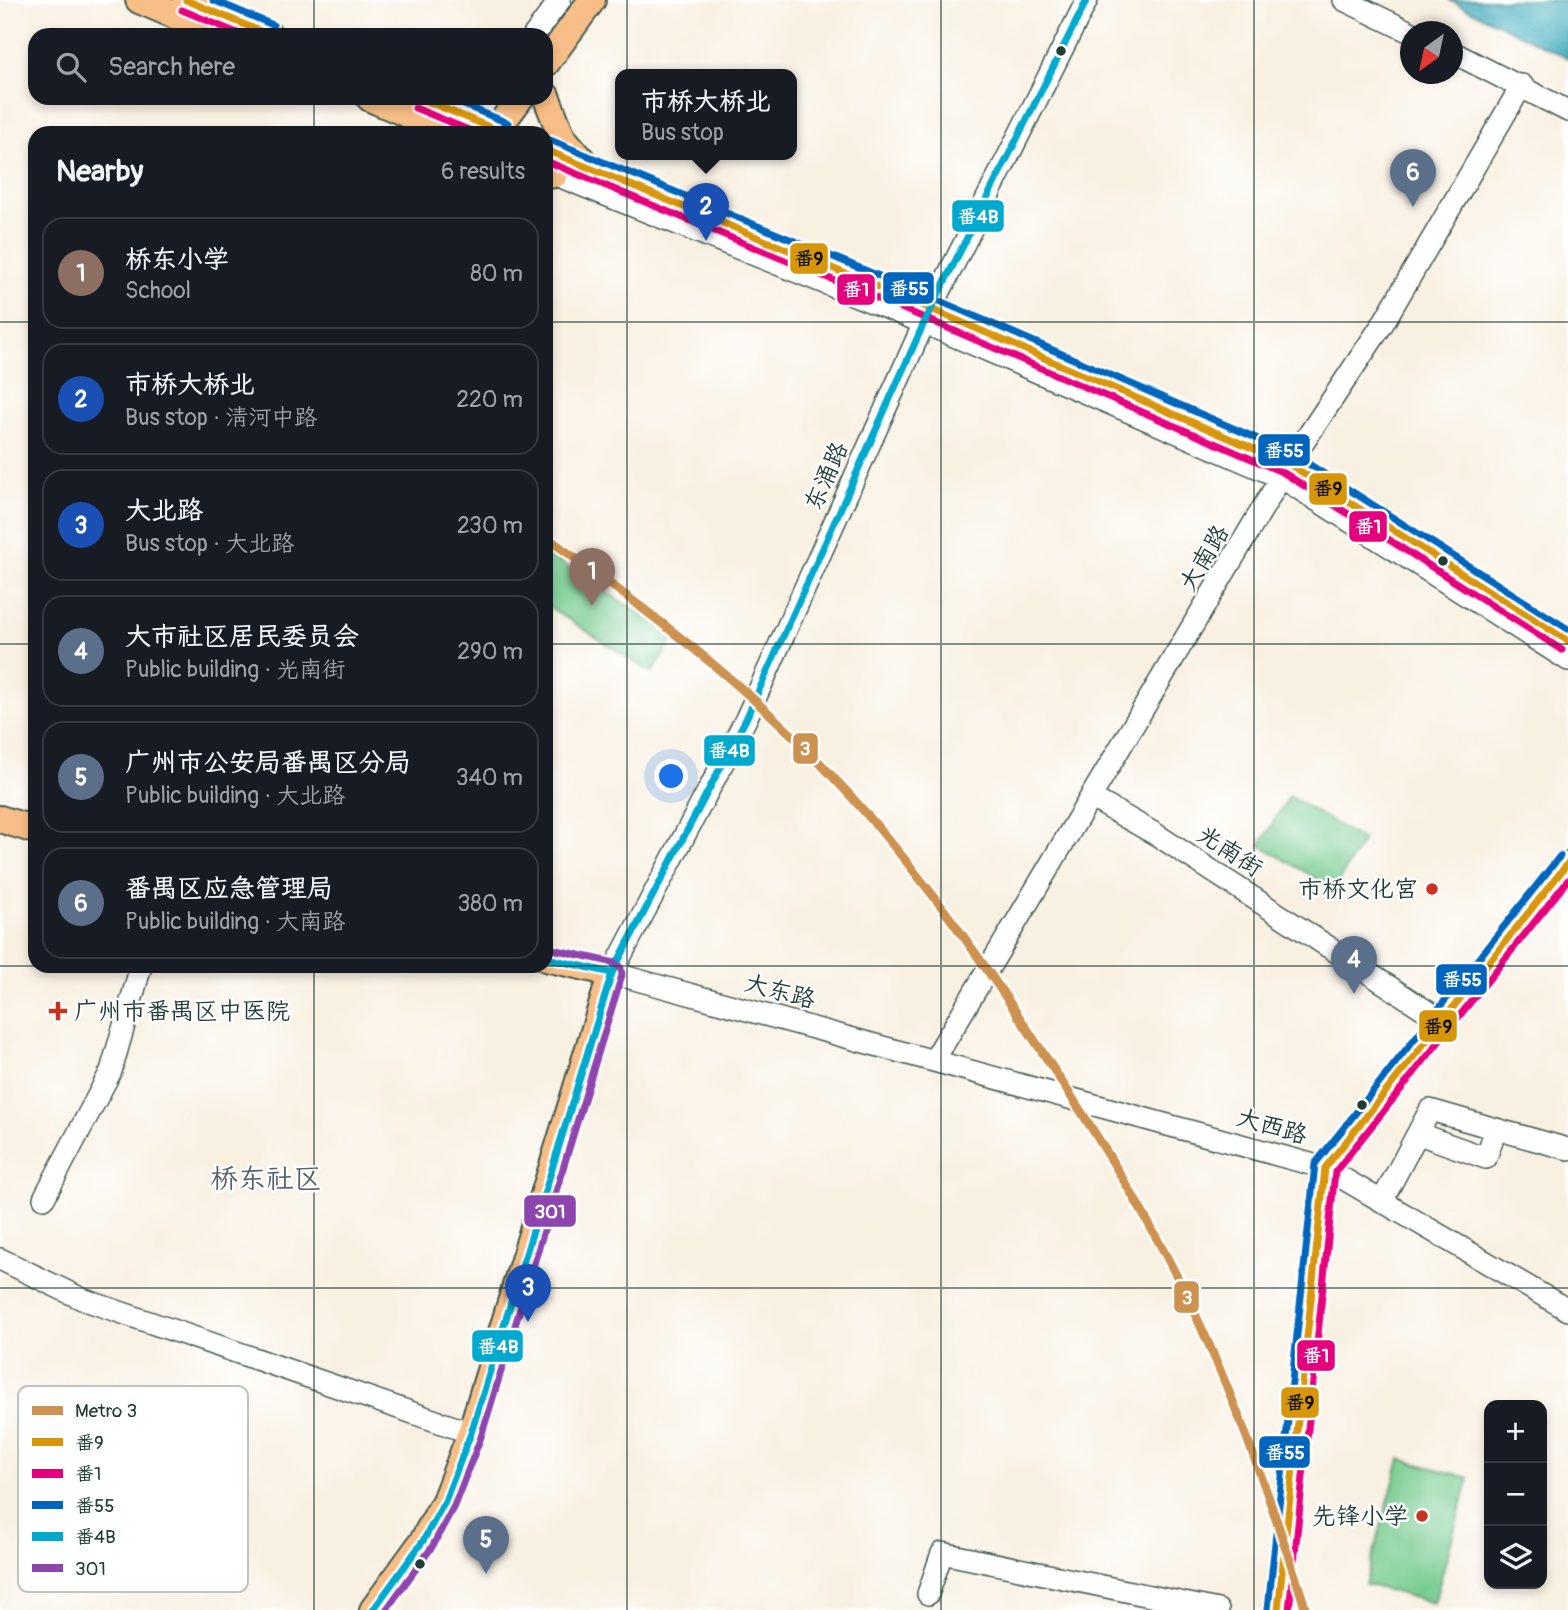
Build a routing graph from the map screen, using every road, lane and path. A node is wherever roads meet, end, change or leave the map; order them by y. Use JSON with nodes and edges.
{"nodes":[{"id":1,"x":139,"y":0,"type":"edge"},
{"id":2,"x":186,"y":0,"type":"edge"},
{"id":3,"x":560,"y":0,"type":"edge"},
{"id":4,"x":572,"y":0,"type":"edge"},
{"id":5,"x":592,"y":0,"type":"edge"},
{"id":6,"x":605,"y":0,"type":"edge"},
{"id":7,"x":1087,"y":0,"type":"edge"},
{"id":8,"x":1343,"y":0,"type":"edge"},
{"id":9,"x":1400,"y":27,"type":"edge"},
{"id":10,"x":205,"y":28,"type":"edge"},
{"id":11,"x":252,"y":28,"type":"edge"},
{"id":12,"x":552,"y":28,"type":"edge"},
{"id":13,"x":553,"y":37,"type":"edge"},
{"id":14,"x":553,"y":42,"type":"edge"},
{"id":15,"x":553,"y":52,"type":"edge"},
{"id":16,"x":1463,"y":57,"type":"edge"},
{"id":17,"x":1522,"y":85,"type":"junction"},
{"id":18,"x":386,"y":105,"type":"edge"},
{"id":19,"x":437,"y":105,"type":"edge"},
{"id":20,"x":500,"y":105,"type":"edge"},
{"id":21,"x":514,"y":105,"type":"edge"},
{"id":22,"x":550,"y":105,"type":"edge"},
{"id":23,"x":1568,"y":111,"type":"edge"},
{"id":24,"x":436,"y":126,"type":"edge"},
{"id":25,"x":481,"y":126,"type":"edge"},
{"id":26,"x":493,"y":126,"type":"edge"},
{"id":27,"x":495,"y":126,"type":"edge"},
{"id":28,"x":553,"y":168,"type":"edge"},
{"id":29,"x":589,"y":168,"type":"junction"},
{"id":30,"x":553,"y":170,"type":"edge"},
{"id":31,"x":928,"y":316,"type":"junction"},
{"id":32,"x":1286,"y":471,"type":"junction"},
{"id":33,"x":1568,"y":641,"type":"edge"},
{"id":34,"x":1568,"y":660,"type":"edge"},
{"id":35,"x":1092,"y":798,"type":"junction"},
{"id":36,"x":0,"y":819,"type":"edge"},
{"id":37,"x":28,"y":828,"type":"edge"},
{"id":38,"x":1568,"y":863,"type":"edge"},
{"id":39,"x":553,"y":960,"type":"edge"},
{"id":40,"x":139,"y":973,"type":"edge"},
{"id":41,"x":612,"y":973,"type":"junction"},
{"id":42,"x":1442,"y":1021,"type":"junction"},
{"id":43,"x":934,"y":1059,"type":"junction"},
{"id":44,"x":1496,"y":1129,"type":"junction"},
{"id":45,"x":1419,"y":1134,"type":"junction"},
{"id":46,"x":1568,"y":1149,"type":"edge"},
{"id":47,"x":1325,"y":1168,"type":"junction"},
{"id":48,"x":44,"y":1198,"type":"dead end"},
{"id":49,"x":1382,"y":1201,"type":"junction"},
{"id":50,"x":0,"y":1259,"type":"edge"},
{"id":51,"x":1568,"y":1310,"type":"edge"},
{"id":52,"x":471,"y":1433,"type":"junction"},
{"id":53,"x":928,"y":1594,"type":"dead end"},
{"id":54,"x":373,"y":1610,"type":"edge"},
{"id":55,"x":1218,"y":1610,"type":"edge"},
{"id":56,"x":1278,"y":1610,"type":"edge"}],
"edges":[{"from":1,"to":10,"type":"main road"},
{"from":2,"to":11,"type":"main road"},
{"from":3,"to":12,"type":"street"},
{"from":4,"to":13,"type":"main road"},
{"from":5,"to":14,"type":"main road"},
{"from":6,"to":15,"type":"street"},
{"from":7,"to":31,"type":"street","name":"东涌路"},
{"from":8,"to":9,"type":"street"},
{"from":16,"to":17,"type":"street"},
{"from":17,"to":23,"type":"street"},
{"from":17,"to":32,"type":"street","name":"大南路"},
{"from":18,"to":24,"type":"main road"},
{"from":19,"to":25,"type":"main road"},
{"from":20,"to":26,"type":"main road"},
{"from":21,"to":27,"type":"main road"},
{"from":22,"to":29,"type":"main road"},
{"from":28,"to":29,"type":"street"},
{"from":29,"to":31,"type":"street"},
{"from":30,"to":31,"type":"street"},
{"from":31,"to":32,"type":"street"},
{"from":31,"to":41,"type":"street","name":"东涌路"},
{"from":32,"to":33,"type":"street"},
{"from":32,"to":34,"type":"street"},
{"from":32,"to":35,"type":"street","name":"大南路"},
{"from":35,"to":42,"type":"street","name":"光南街"},
{"from":35,"to":43,"type":"street","name":"大南路"},
{"from":36,"to":37,"type":"main road"},
{"from":38,"to":42,"type":"street"},
{"from":39,"to":41,"type":"main road"},
{"from":40,"to":48,"type":"street"},
{"from":41,"to":43,"type":"street","name":"大东路"},
{"from":41,"to":52,"type":"main road"},
{"from":42,"to":47,"type":"street"},
{"from":43,"to":47,"type":"street","name":"大西路"},
{"from":44,"to":45,"type":"street"},
{"from":44,"to":45,"type":"street"},
{"from":44,"to":46,"type":"street"},
{"from":45,"to":49,"type":"street"},
{"from":47,"to":49,"type":"street","name":"大西路"},
{"from":47,"to":56,"type":"street"},
{"from":49,"to":51,"type":"street","name":"大西路"},
{"from":50,"to":52,"type":"street"},
{"from":52,"to":54,"type":"main road"},
{"from":53,"to":55,"type":"street"}]}
